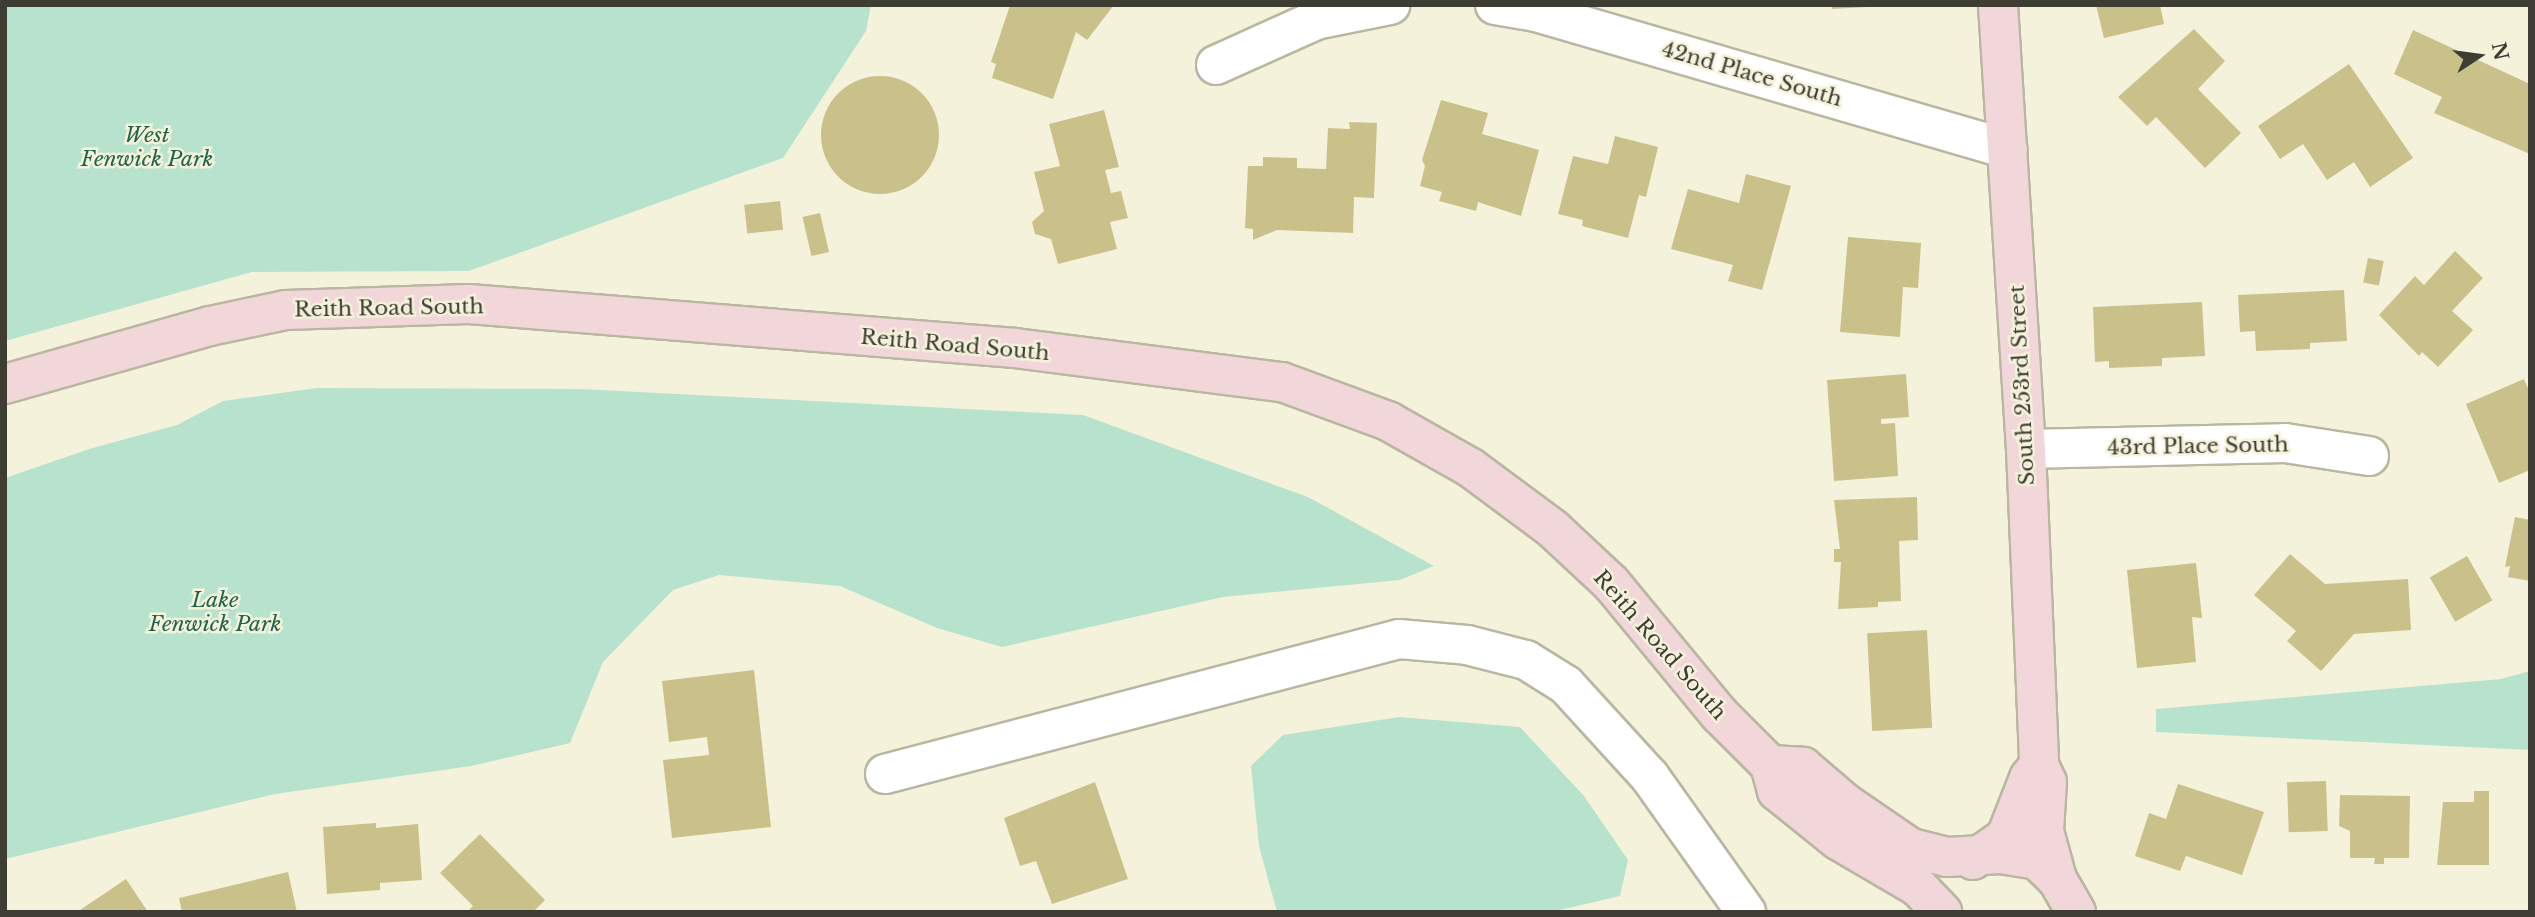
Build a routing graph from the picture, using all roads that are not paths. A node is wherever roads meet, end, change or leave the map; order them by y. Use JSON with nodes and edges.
{"nodes":[{"id":1,"x":1390,"y":5,"type":"edge"},
{"id":2,"x":1495,"y":5,"type":"edge"},
{"id":3,"x":1998,"y":5,"type":"edge"},
{"id":4,"x":1216,"y":65,"type":"dead end"},
{"id":5,"x":2007,"y":149,"type":"junction"},
{"id":6,"x":5,"y":384,"type":"edge"},
{"id":7,"x":2026,"y":449,"type":"junction"},
{"id":8,"x":2368,"y":456,"type":"dead end"},
{"id":9,"x":1770,"y":765,"type":"junction"},
{"id":10,"x":2039,"y":765,"type":"junction"},
{"id":11,"x":885,"y":774,"type":"dead end"},
{"id":12,"x":1982,"y":856,"type":"junction"},
{"id":13,"x":2071,"y":903,"type":"edge"},
{"id":14,"x":1746,"y":912,"type":"edge"},
{"id":15,"x":1944,"y":912,"type":"edge"}],
"edges":[{"from":1,"to":4,"type":"street"},
{"from":2,"to":5,"type":"street","name":"42nd Place South"},
{"from":3,"to":5,"type":"main road","name":"South 253rd Street"},
{"from":5,"to":7,"type":"main road","name":"South 253rd Street"},
{"from":6,"to":9,"type":"main road","name":"Reith Road South"},
{"from":7,"to":8,"type":"street","name":"43rd Place South"},
{"from":7,"to":10,"type":"main road","name":"South 253rd Street"},
{"from":9,"to":12,"type":"main road"},
{"from":9,"to":15,"type":"main road","name":"Reith Road South"},
{"from":10,"to":12,"type":"main road"},
{"from":10,"to":13,"type":"main road","name":"South 253rd Street"},
{"from":11,"to":14,"type":"street"},
{"from":12,"to":13,"type":"main road"},
{"from":12,"to":15,"type":"main road","name":"Reith Road South"}]}
